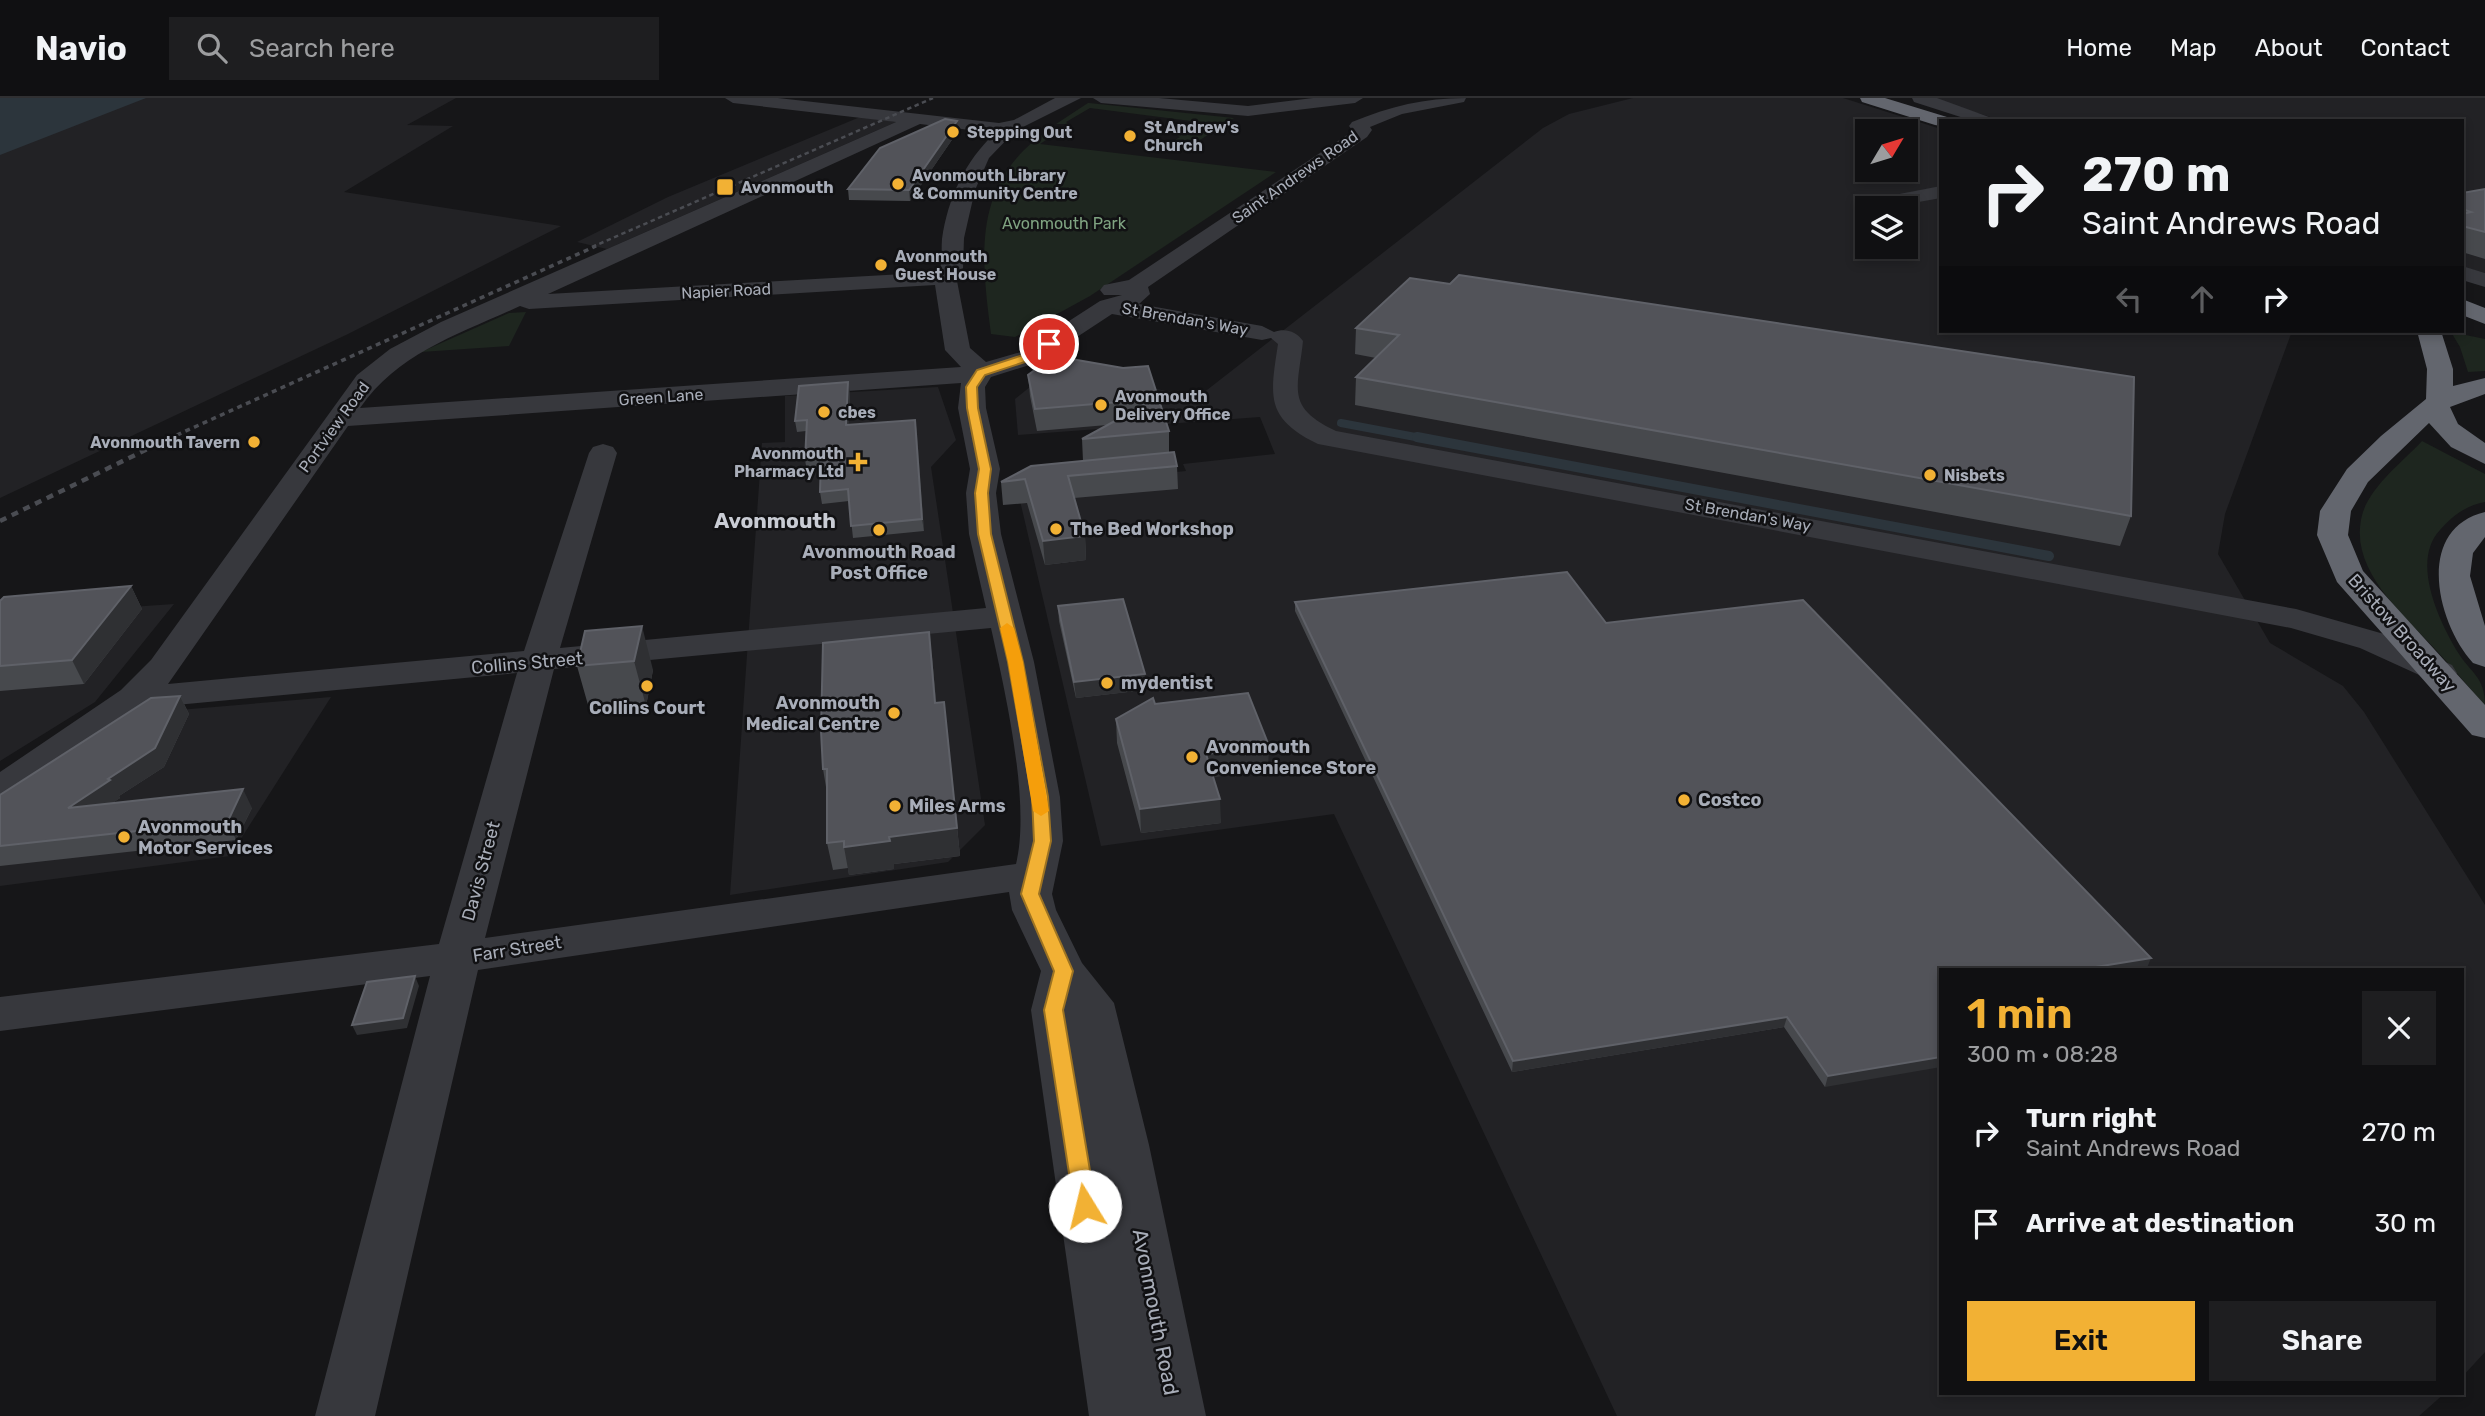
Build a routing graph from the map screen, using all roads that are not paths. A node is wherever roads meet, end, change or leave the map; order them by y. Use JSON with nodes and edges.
{"nodes":[{"id":1,"x":733,"y":98,"type":"edge"},
{"id":2,"x":1073,"y":98,"type":"edge"},
{"id":3,"x":1101,"y":98,"type":"edge"},
{"id":4,"x":1355,"y":98,"type":"edge"},
{"id":5,"x":1458,"y":98,"type":"edge"},
{"id":6,"x":1868,"y":98,"type":"edge"},
{"id":7,"x":1895,"y":98,"type":"edge"},
{"id":8,"x":1920,"y":98,"type":"edge"},
{"id":9,"x":781,"y":100,"type":"edge"},
{"id":10,"x":1272,"y":104,"type":"edge"},
{"id":11,"x":917,"y":119,"type":"junction"},
{"id":12,"x":1961,"y":119,"type":"edge"},
{"id":13,"x":1985,"y":119,"type":"edge"},
{"id":14,"x":1317,"y":120,"type":"dead end"},
{"id":15,"x":1939,"y":120,"type":"edge"},
{"id":16,"x":1006,"y":128,"type":"junction"},
{"id":17,"x":1939,"y":192,"type":"edge"},
{"id":18,"x":1918,"y":196,"type":"edge"},
{"id":19,"x":2464,"y":274,"type":"edge"},
{"id":20,"x":946,"y":278,"type":"junction"},
{"id":21,"x":2485,"y":279,"type":"edge"},
{"id":22,"x":2464,"y":284,"type":"edge"},
{"id":23,"x":2485,"y":286,"type":"edge"},
{"id":24,"x":506,"y":304,"type":"junction"},
{"id":25,"x":1108,"y":306,"type":"junction"},
{"id":26,"x":2464,"y":307,"type":"edge"},
{"id":27,"x":2485,"y":317,"type":"edge"},
{"id":28,"x":2430,"y":333,"type":"edge"},
{"id":29,"x":981,"y":372,"type":"junction"},
{"id":30,"x":2485,"y":386,"type":"edge"},
{"id":31,"x":2438,"y":404,"type":"junction"},
{"id":32,"x":340,"y":418,"type":"junction"},
{"id":33,"x":603,"y":453,"type":"dead end"},
{"id":34,"x":2485,"y":455,"type":"edge"},
{"id":35,"x":2485,"y":521,"type":"edge"},
{"id":36,"x":2367,"y":598,"type":"junction"},
{"id":37,"x":1004,"y":617,"type":"junction"},
{"id":38,"x":2296,"y":619,"type":"junction"},
{"id":39,"x":2485,"y":656,"type":"edge"},
{"id":40,"x":538,"y":663,"type":"junction"},
{"id":41,"x":2439,"y":673,"type":"junction"},
{"id":42,"x":134,"y":698,"type":"junction"},
{"id":43,"x":2485,"y":727,"type":"edge"},
{"id":44,"x":0,"y":790,"type":"edge"},
{"id":45,"x":1033,"y":875,"type":"junction"},
{"id":46,"x":458,"y":957,"type":"junction"},
{"id":47,"x":1063,"y":971,"type":"junction"},
{"id":48,"x":0,"y":1014,"type":"edge"},
{"id":49,"x":345,"y":1416,"type":"edge"},
{"id":50,"x":1119,"y":1416,"type":"edge"},
{"id":51,"x":1176,"y":1416,"type":"edge"}],
"edges":[{"from":1,"to":9,"type":"street"},
{"from":2,"to":16,"type":"street"},
{"from":3,"to":10,"type":"street"},
{"from":4,"to":10,"type":"street"},
{"from":5,"to":25,"type":"street","name":"Saint Andrews Road"},
{"from":6,"to":15,"type":"highway"},
{"from":7,"to":12,"type":"highway"},
{"from":8,"to":13,"type":"street"},
{"from":9,"to":11,"type":"street"},
{"from":10,"to":14,"type":"street"},
{"from":11,"to":16,"type":"street"},
{"from":11,"to":24,"type":"street","name":"Portview Road"},
{"from":16,"to":20,"type":"street"},
{"from":17,"to":18,"type":"street"},
{"from":19,"to":21,"type":"street"},
{"from":20,"to":24,"type":"street","name":"Napier Road"},
{"from":20,"to":29,"type":"street"},
{"from":22,"to":23,"type":"street"},
{"from":24,"to":32,"type":"street","name":"Portview Road"},
{"from":25,"to":29,"type":"street","name":"Saint Andrews Road"},
{"from":25,"to":38,"type":"street","name":"St Brendan's Way"},
{"from":26,"to":27,"type":"highway"},
{"from":28,"to":31,"type":"highway"},
{"from":29,"to":32,"type":"street","name":"Green Lane"},
{"from":29,"to":37,"type":"street","name":"Avonmouth Road"},
{"from":30,"to":31,"type":"highway"},
{"from":31,"to":34,"type":"highway"},
{"from":31,"to":36,"type":"highway","name":"Bristow Broadway"},
{"from":32,"to":42,"type":"street","name":"Portview Road"},
{"from":33,"to":40,"type":"street","name":"Davis Street"},
{"from":35,"to":39,"type":"highway"},
{"from":36,"to":38,"type":"street","name":"St Brendan's Way"},
{"from":36,"to":41,"type":"highway","name":"Bristow Broadway"},
{"from":37,"to":40,"type":"street","name":"Collins Street"},
{"from":37,"to":45,"type":"street","name":"Avonmouth Road"},
{"from":38,"to":41,"type":"street","name":"St Brendan's Way"},
{"from":40,"to":42,"type":"street","name":"Collins Street"},
{"from":40,"to":46,"type":"street","name":"Davis Street"},
{"from":41,"to":43,"type":"highway","name":"Bristow Broadway"},
{"from":42,"to":44,"type":"street","name":"Portview Road"},
{"from":45,"to":46,"type":"street","name":"Farr Street"},
{"from":45,"to":47,"type":"street","name":"Avonmouth Road"},
{"from":46,"to":48,"type":"street","name":"Farr Street"},
{"from":46,"to":49,"type":"street","name":"Davis Street"},
{"from":47,"to":50,"type":"street"},
{"from":47,"to":51,"type":"street","name":"Avonmouth Road"}]}
